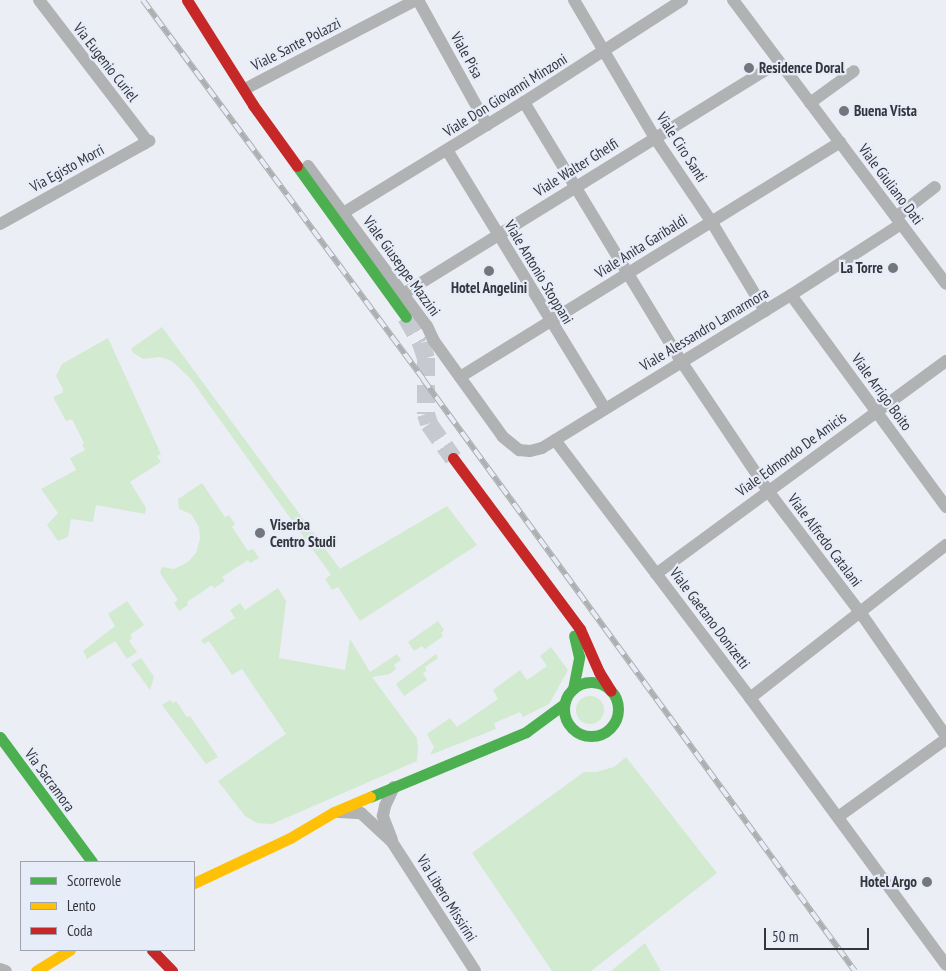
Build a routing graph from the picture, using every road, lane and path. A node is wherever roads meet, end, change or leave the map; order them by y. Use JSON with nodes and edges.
{"nodes":[{"id":1,"x":39,"y":0,"type":"edge"},
{"id":2,"x":187,"y":0,"type":"edge"},
{"id":3,"x":417,"y":0,"type":"edge"},
{"id":4,"x":574,"y":0,"type":"edge"},
{"id":5,"x":682,"y":0,"type":"edge"},
{"id":6,"x":733,"y":0,"type":"edge"},
{"id":7,"x":603,"y":53,"type":"junction"},
{"id":8,"x":767,"y":69,"type":"dead end"},
{"id":9,"x":854,"y":71,"type":"dead end"},
{"id":10,"x":244,"y":89,"type":"junction"},
{"id":11,"x":524,"y":102,"type":"junction"},
{"id":12,"x":810,"y":103,"type":"junction"},
{"id":13,"x":253,"y":105,"type":"junction"},
{"id":14,"x":487,"y":125,"type":"junction"},
{"id":15,"x":655,"y":138,"type":"junction"},
{"id":16,"x":840,"y":142,"type":"junction"},
{"id":17,"x":147,"y":143,"type":"joint"},
{"id":18,"x":447,"y":150,"type":"junction"},
{"id":19,"x":577,"y":186,"type":"junction"},
{"id":20,"x":935,"y":187,"type":"dead end"},
{"id":21,"x":343,"y":213,"type":"junction"},
{"id":22,"x":898,"y":220,"type":"junction"},
{"id":23,"x":711,"y":221,"type":"junction"},
{"id":24,"x":0,"y":224,"type":"edge"},
{"id":25,"x":498,"y":235,"type":"junction"},
{"id":26,"x":629,"y":273,"type":"junction"},
{"id":27,"x":946,"y":284,"type":"edge"},
{"id":28,"x":403,"y":294,"type":"junction"},
{"id":29,"x":791,"y":296,"type":"junction"},
{"id":30,"x":765,"y":311,"type":"junction"},
{"id":31,"x":406,"y":317,"type":"tunnel mouth"},
{"id":32,"x":550,"y":322,"type":"junction"},
{"id":33,"x":681,"y":361,"type":"junction"},
{"id":34,"x":946,"y":361,"type":"edge"},
{"id":35,"x":460,"y":377,"type":"junction"},
{"id":36,"x":605,"y":409,"type":"junction"},
{"id":37,"x":876,"y":412,"type":"junction"},
{"id":38,"x":555,"y":440,"type":"junction"},
{"id":39,"x":519,"y":450,"type":"joint"},
{"id":40,"x":453,"y":458,"type":"tunnel mouth"},
{"id":41,"x":768,"y":491,"type":"junction"},
{"id":42,"x":946,"y":507,"type":"edge"},
{"id":43,"x":946,"y":545,"type":"edge"},
{"id":44,"x":656,"y":574,"type":"junction"},
{"id":45,"x":566,"y":612,"type":"junction"},
{"id":46,"x":860,"y":612,"type":"junction"},
{"id":47,"x":573,"y":689,"type":"junction"},
{"id":48,"x":611,"y":692,"type":"junction"},
{"id":49,"x":750,"y":698,"type":"junction"},
{"id":50,"x":564,"y":704,"type":"junction"},
{"id":51,"x":571,"y":727,"type":"junction"},
{"id":52,"x":0,"y":737,"type":"edge"},
{"id":53,"x":512,"y":738,"type":"junction"},
{"id":54,"x":946,"y":738,"type":"edge"},
{"id":55,"x":394,"y":788,"type":"junction"},
{"id":56,"x":334,"y":812,"type":"junction"},
{"id":57,"x":838,"y":817,"type":"junction"},
{"id":58,"x":306,"y":827,"type":"junction"},
{"id":59,"x":76,"y":840,"type":"junction"},
{"id":60,"x":392,"y":842,"type":"junction"},
{"id":61,"x":91,"y":861,"type":"edge"},
{"id":62,"x":104,"y":861,"type":"edge"},
{"id":63,"x":195,"y":871,"type":"edge"},
{"id":64,"x":195,"y":883,"type":"edge"},
{"id":65,"x":68,"y":951,"type":"edge"},
{"id":66,"x":153,"y":951,"type":"edge"},
{"id":67,"x":170,"y":951,"type":"edge"},
{"id":68,"x":946,"y":965,"type":"edge"},
{"id":69,"x":0,"y":968,"type":"edge"},
{"id":70,"x":39,"y":970,"type":"edge"},
{"id":71,"x":6,"y":971,"type":"edge"},
{"id":72,"x":172,"y":971,"type":"edge"},
{"id":73,"x":177,"y":971,"type":"edge"},
{"id":74,"x":475,"y":971,"type":"edge"}],
"edges":[{"from":1,"to":17,"type":"street","name":"Via Eugenio Curiel"},
{"from":2,"to":10,"type":"street","name":"Viale Giuseppe Mazzini"},
{"from":3,"to":10,"type":"street","name":"Viale Sante Polazzi"},
{"from":3,"to":14,"type":"street","name":"Viale Pisa"},
{"from":4,"to":7,"type":"street","name":"Viale Ciro Santi"},
{"from":5,"to":7,"type":"street","name":"Viale Don Giovanni Minzoni"},
{"from":6,"to":12,"type":"street","name":"Viale Giuliano Dati"},
{"from":7,"to":11,"type":"street","name":"Viale Don Giovanni Minzoni"},
{"from":7,"to":15,"type":"street","name":"Viale Ciro Santi"},
{"from":8,"to":15,"type":"street","name":"Viale Walter Ghelfi"},
{"from":9,"to":12,"type":"street"},
{"from":10,"to":13,"type":"street","name":"Viale Giuseppe Mazzini"},
{"from":11,"to":14,"type":"street","name":"Viale Don Giovanni Minzoni"},
{"from":11,"to":19,"type":"street","name":"Viale Alfredo Catalani"},
{"from":12,"to":16,"type":"street","name":"Viale Giuliano Dati"},
{"from":13,"to":21,"type":"street","name":"Viale Giuseppe Mazzini"},
{"from":13,"to":31,"type":"street","name":"Viale Giuseppe Mazzini"},
{"from":14,"to":18,"type":"street","name":"Viale Don Giovanni Minzoni"},
{"from":15,"to":19,"type":"street","name":"Viale Walter Ghelfi"},
{"from":15,"to":23,"type":"street","name":"Viale Ciro Santi"},
{"from":16,"to":22,"type":"street","name":"Viale Giuliano Dati"},
{"from":16,"to":23,"type":"street","name":"Viale Anita Garibaldi"},
{"from":17,"to":24,"type":"street","name":"Via Egisto Morri"},
{"from":18,"to":21,"type":"street","name":"Viale Don Giovanni Minzoni"},
{"from":18,"to":25,"type":"street","name":"Viale Antonio Stoppani"},
{"from":19,"to":25,"type":"street","name":"Viale Walter Ghelfi"},
{"from":19,"to":26,"type":"street","name":"Viale Alfredo Catalani"},
{"from":20,"to":22,"type":"street","name":"Viale Alessandro Lamarmora"},
{"from":21,"to":28,"type":"street","name":"Viale Giuseppe Mazzini"},
{"from":22,"to":27,"type":"street","name":"Viale Giuliano Dati"},
{"from":22,"to":29,"type":"street","name":"Viale Alessandro Lamarmora"},
{"from":23,"to":26,"type":"street","name":"Viale Anita Garibaldi"},
{"from":23,"to":30,"type":"street","name":"Viale Ciro Santi"},
{"from":25,"to":28,"type":"street","name":"Viale Walter Ghelfi"},
{"from":25,"to":32,"type":"street","name":"Viale Antonio Stoppani"},
{"from":26,"to":32,"type":"street","name":"Viale Anita Garibaldi"},
{"from":26,"to":33,"type":"street","name":"Viale Alfredo Catalani"},
{"from":28,"to":35,"type":"street","name":"Viale Giuseppe Mazzini"},
{"from":29,"to":30,"type":"street","name":"Viale Alessandro Lamarmora"},
{"from":29,"to":37,"type":"street","name":"Viale Arrigo Boito"},
{"from":30,"to":33,"type":"street","name":"Viale Alessandro Lamarmora"},
{"from":32,"to":35,"type":"street","name":"Viale Anita Garibaldi"},
{"from":32,"to":36,"type":"street","name":"Viale Antonio Stoppani"},
{"from":33,"to":36,"type":"street","name":"Viale Alessandro Lamarmora"},
{"from":33,"to":41,"type":"street","name":"Viale Alfredo Catalani"},
{"from":34,"to":37,"type":"street","name":"Viale Edmondo De Amicis"},
{"from":35,"to":39,"type":"street","name":"Viale Giuseppe Mazzini"},
{"from":36,"to":38,"type":"street","name":"Viale Alessandro Lamarmora"},
{"from":37,"to":41,"type":"street","name":"Viale Edmondo De Amicis"},
{"from":37,"to":42,"type":"street","name":"Viale Arrigo Boito"},
{"from":38,"to":39,"type":"street","name":"Viale Alessandro Lamarmora"},
{"from":38,"to":44,"type":"street","name":"Viale Gaetano Donizetti"},
{"from":40,"to":45,"type":"street"},
{"from":41,"to":44,"type":"street","name":"Viale Edmondo De Amicis"},
{"from":41,"to":46,"type":"street","name":"Viale Alfredo Catalani"},
{"from":43,"to":46,"type":"street"},
{"from":44,"to":49,"type":"street","name":"Viale Gaetano Donizetti"},
{"from":45,"to":47,"type":"street"},
{"from":45,"to":48,"type":"street"},
{"from":46,"to":49,"type":"street"},
{"from":46,"to":54,"type":"street","name":"Viale Alfredo Catalani"},
{"from":47,"to":48,"type":"street"},
{"from":47,"to":50,"type":"street"},
{"from":48,"to":51,"type":"street"},
{"from":49,"to":57,"type":"street","name":"Viale Gaetano Donizetti"},
{"from":50,"to":51,"type":"street"},
{"from":50,"to":53,"type":"street"},
{"from":51,"to":53,"type":"street"},
{"from":52,"to":59,"type":"street","name":"Via Sacramora"},
{"from":53,"to":55,"type":"street"},
{"from":54,"to":57,"type":"street"},
{"from":55,"to":56,"type":"street"},
{"from":55,"to":60,"type":"street","name":"Via Libero Missirini"},
{"from":56,"to":58,"type":"street"},
{"from":56,"to":60,"type":"street","name":"Via Libero Missirini"},
{"from":57,"to":68,"type":"street","name":"Viale Gaetano Donizetti"},
{"from":58,"to":63,"type":"street"},
{"from":58,"to":64,"type":"street"},
{"from":59,"to":61,"type":"street","name":"Via Sacramora"},
{"from":59,"to":62,"type":"street","name":"Via Sacramora"},
{"from":60,"to":74,"type":"street","name":"Via Libero Missirini"},
{"from":65,"to":70,"type":"street"},
{"from":66,"to":72,"type":"street"},
{"from":67,"to":73,"type":"street"},
{"from":69,"to":71,"type":"street"}]}
